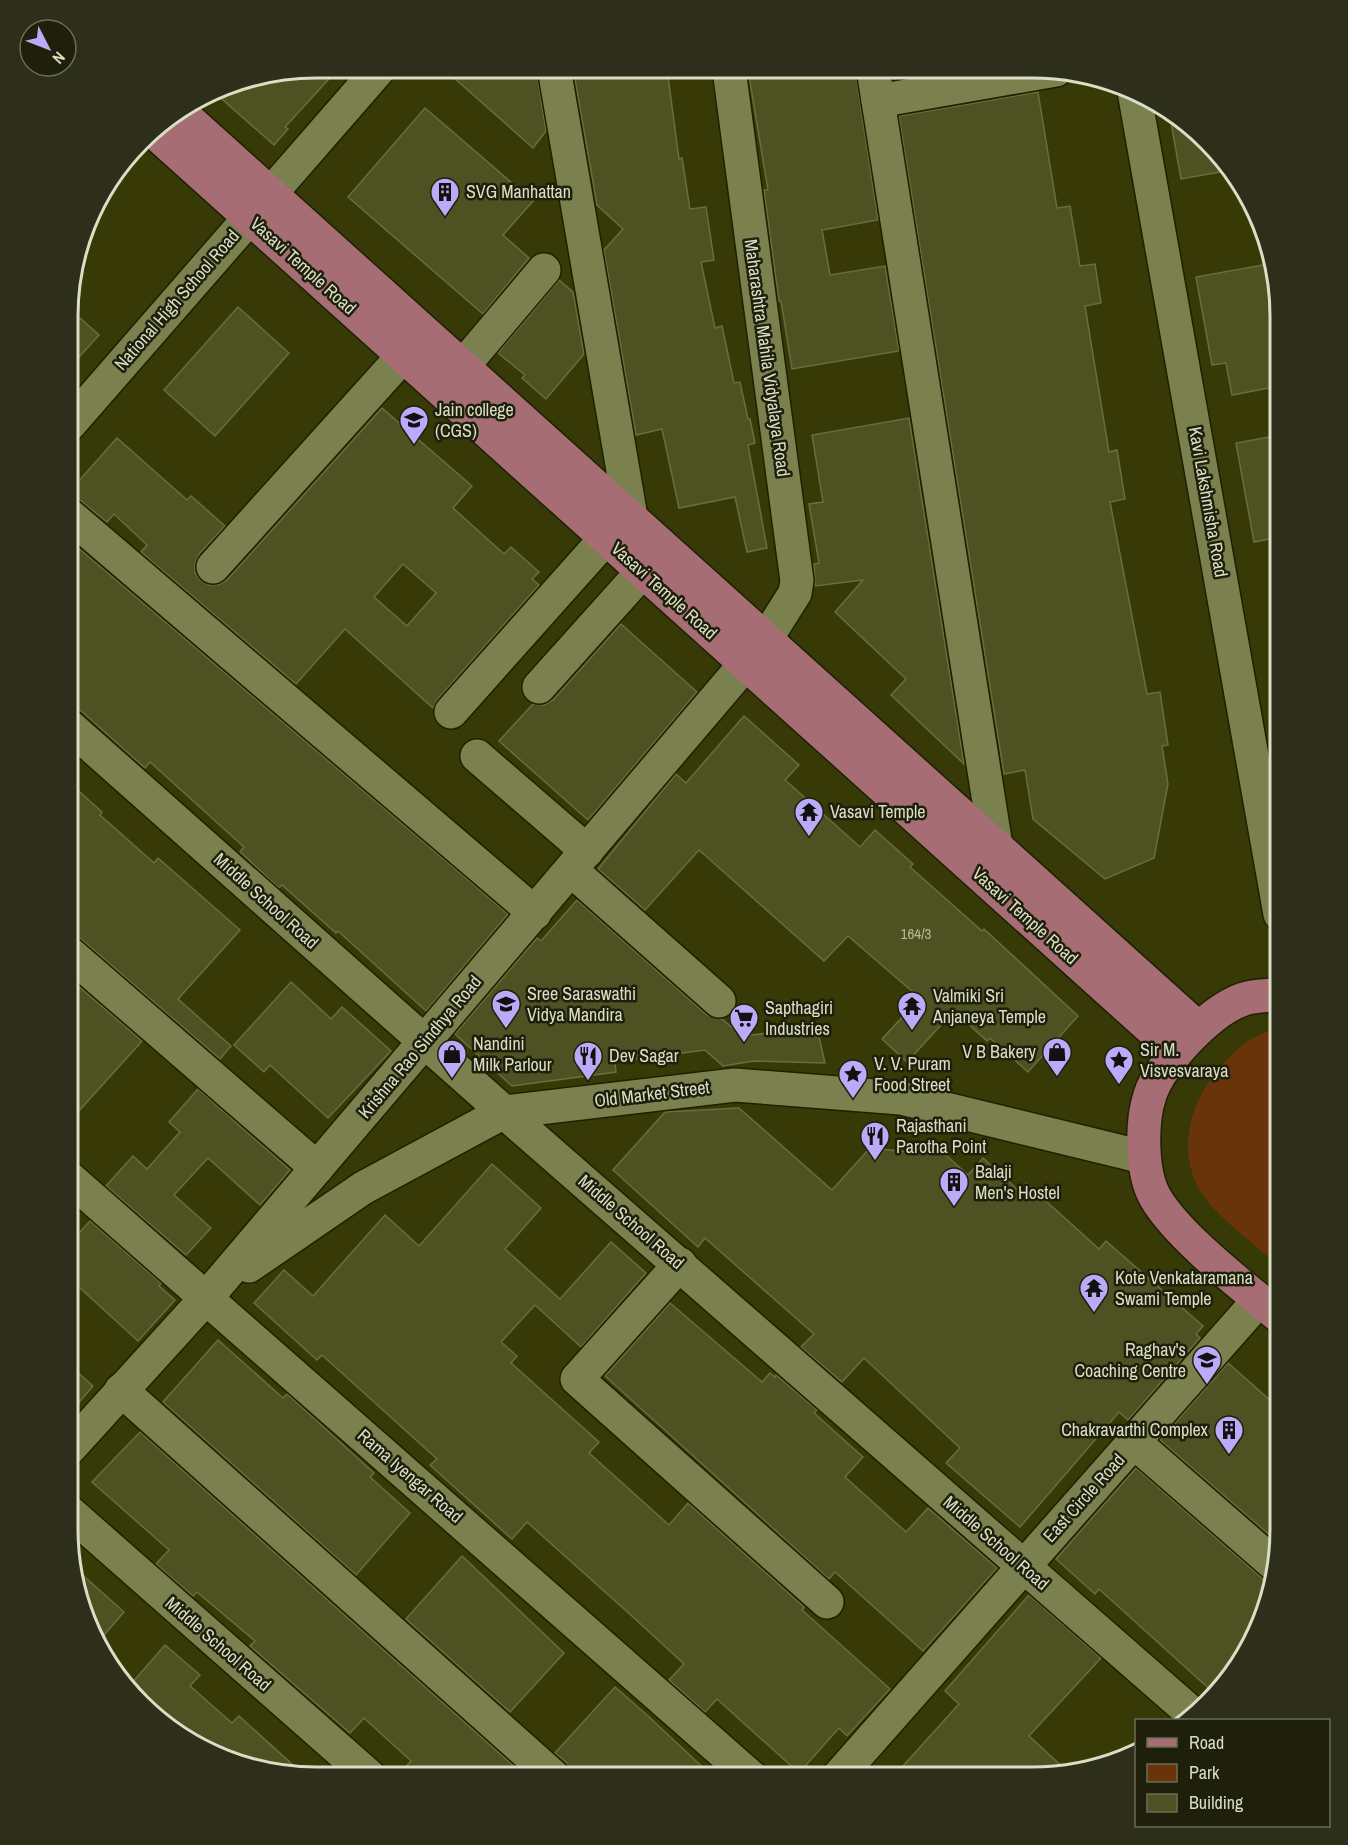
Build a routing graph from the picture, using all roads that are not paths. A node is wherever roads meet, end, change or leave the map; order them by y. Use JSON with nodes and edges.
{"nodes":[{"id":1,"x":371,"y":78,"type":"edge"},
{"id":2,"x":556,"y":78,"type":"edge"},
{"id":3,"x":730,"y":78,"type":"edge"},
{"id":4,"x":874,"y":78,"type":"edge"},
{"id":5,"x":1010,"y":78,"type":"edge"},
{"id":6,"x":878,"y":101,"type":"junction"},
{"id":7,"x":1136,"y":103,"type":"edge"},
{"id":8,"x":186,"y":117,"type":"edge"},
{"id":9,"x":159,"y":137,"type":"edge"},
{"id":10,"x":270,"y":193,"type":"junction"},
{"id":11,"x":249,"y":217,"type":"junction"},
{"id":12,"x":544,"y":270,"type":"dead end"},
{"id":13,"x":403,"y":356,"type":"junction"},
{"id":14,"x":463,"y":366,"type":"junction"},
{"id":15,"x":489,"y":389,"type":"junction"},
{"id":16,"x":78,"y":415,"type":"edge"},
{"id":17,"x":469,"y":415,"type":"junction"},
{"id":18,"x":631,"y":517,"type":"junction"},
{"id":19,"x":78,"y":523,"type":"edge"},
{"id":20,"x":606,"y":538,"type":"junction"},
{"id":21,"x":213,"y":567,"type":"dead end"},
{"id":22,"x":643,"y":572,"type":"junction"},
{"id":23,"x":766,"y":639,"type":"junction"},
{"id":24,"x":745,"y":664,"type":"junction"},
{"id":25,"x":539,"y":687,"type":"dead end"},
{"id":26,"x":451,"y":712,"type":"dead end"},
{"id":27,"x":78,"y":734,"type":"edge"},
{"id":28,"x":477,"y":756,"type":"dead end"},
{"id":29,"x":996,"y":846,"type":"junction"},
{"id":30,"x":1270,"y":858,"type":"edge"},
{"id":31,"x":579,"y":861,"type":"junction"},
{"id":32,"x":974,"y":870,"type":"junction"},
{"id":33,"x":535,"y":913,"type":"junction"},
{"id":34,"x":78,"y":961,"type":"edge"},
{"id":35,"x":1270,"y":995,"type":"edge"},
{"id":36,"x":719,"y":1001,"type":"dead end"},
{"id":37,"x":1198,"y":1028,"type":"junction"},
{"id":38,"x":425,"y":1041,"type":"junction"},
{"id":39,"x":1176,"y":1052,"type":"junction"},
{"id":40,"x":504,"y":1112,"type":"junction"},
{"id":41,"x":1143,"y":1157,"type":"junction"},
{"id":42,"x":316,"y":1168,"type":"junction"},
{"id":43,"x":78,"y":1186,"type":"edge"},
{"id":44,"x":680,"y":1264,"type":"junction"},
{"id":45,"x":207,"y":1297,"type":"junction"},
{"id":46,"x":1270,"y":1309,"type":"edge"},
{"id":47,"x":121,"y":1390,"type":"junction"},
{"id":48,"x":78,"y":1439,"type":"edge"},
{"id":49,"x":1134,"y":1442,"type":"junction"},
{"id":50,"x":78,"y":1520,"type":"edge"},
{"id":51,"x":1268,"y":1559,"type":"edge"},
{"id":52,"x":1023,"y":1567,"type":"junction"},
{"id":53,"x":828,"y":1602,"type":"dead end"},
{"id":54,"x":1187,"y":1709,"type":"edge"},
{"id":55,"x":359,"y":1767,"type":"edge"},
{"id":56,"x":542,"y":1767,"type":"edge"},
{"id":57,"x":740,"y":1767,"type":"edge"},
{"id":58,"x":847,"y":1767,"type":"edge"}],
"edges":[{"from":1,"to":10,"type":"street","name":"National High School Road"},
{"from":2,"to":18,"type":"street"},
{"from":3,"to":23,"type":"street","name":"Maharashtra Mahila Vidyalaya Road"},
{"from":4,"to":6,"type":"street"},
{"from":5,"to":6,"type":"street"},
{"from":6,"to":29,"type":"street"},
{"from":7,"to":30,"type":"street","name":"Kavi Lakshmisha Road"},
{"from":8,"to":10,"type":"main road","name":"Vasavi Temple Road"},
{"from":9,"to":11,"type":"main road","name":"Vasavi Temple Road"},
{"from":10,"to":11,"type":"street","name":"National High School Road"},
{"from":10,"to":14,"type":"main road","name":"Vasavi Temple Road"},
{"from":11,"to":13,"type":"main road","name":"Vasavi Temple Road"},
{"from":11,"to":16,"type":"street","name":"National High School Road"},
{"from":12,"to":14,"type":"street"},
{"from":13,"to":17,"type":"main road","name":"Vasavi Temple Road"},
{"from":13,"to":21,"type":"street"},
{"from":14,"to":15,"type":"main road","name":"Vasavi Temple Road"},
{"from":15,"to":17,"type":"main road"},
{"from":15,"to":18,"type":"main road","name":"Vasavi Temple Road"},
{"from":17,"to":20,"type":"main road","name":"Vasavi Temple Road"},
{"from":18,"to":23,"type":"main road","name":"Vasavi Temple Road"},
{"from":19,"to":33,"type":"street"},
{"from":20,"to":22,"type":"main road","name":"Vasavi Temple Road"},
{"from":20,"to":26,"type":"street"},
{"from":22,"to":24,"type":"main road","name":"Vasavi Temple Road"},
{"from":22,"to":25,"type":"street"},
{"from":23,"to":24,"type":"street","name":"Krishna Rao Sindhya Road"},
{"from":23,"to":29,"type":"main road","name":"Vasavi Temple Road"},
{"from":24,"to":31,"type":"street","name":"Krishna Rao Sindhya Road"},
{"from":24,"to":32,"type":"main road","name":"Vasavi Temple Road"},
{"from":27,"to":38,"type":"street","name":"Middle School Road"},
{"from":28,"to":31,"type":"street"},
{"from":29,"to":32,"type":"street"},
{"from":29,"to":37,"type":"main road","name":"Vasavi Temple Road"},
{"from":31,"to":33,"type":"street","name":"Krishna Rao Sindhya Road"},
{"from":31,"to":36,"type":"street"},
{"from":32,"to":39,"type":"main road","name":"Vasavi Temple Road"},
{"from":33,"to":38,"type":"street","name":"Krishna Rao Sindhya Road"},
{"from":34,"to":42,"type":"street"},
{"from":35,"to":37,"type":"main road"},
{"from":37,"to":39,"type":"main road"},
{"from":38,"to":40,"type":"street","name":"Middle School Road"},
{"from":38,"to":42,"type":"street","name":"Krishna Rao Sindhya Road"},
{"from":39,"to":41,"type":"main road"},
{"from":40,"to":41,"type":"street","name":"Old Market Street"},
{"from":40,"to":44,"type":"street","name":"Middle School Road"},
{"from":40,"to":45,"type":"street","name":"Old Market Street"},
{"from":41,"to":46,"type":"main road"},
{"from":42,"to":45,"type":"street","name":"Krishna Rao Sindhya Road"},
{"from":43,"to":45,"type":"street","name":"Rama Iyengar Road"},
{"from":44,"to":52,"type":"street","name":"Middle School Road"},
{"from":44,"to":53,"type":"street"},
{"from":45,"to":47,"type":"street","name":"Krishna Rao Sindhya Road"},
{"from":45,"to":57,"type":"street","name":"Rama Iyengar Road"},
{"from":46,"to":49,"type":"street","name":"East Circle Road"},
{"from":47,"to":48,"type":"street","name":"Krishna Rao Sindhya Road"},
{"from":47,"to":56,"type":"street"},
{"from":49,"to":51,"type":"street"},
{"from":49,"to":52,"type":"street","name":"East Circle Road"},
{"from":50,"to":55,"type":"street","name":"Middle School Road"},
{"from":52,"to":54,"type":"street","name":"Middle School Road"},
{"from":52,"to":58,"type":"street","name":"East Circle Road"}]}
